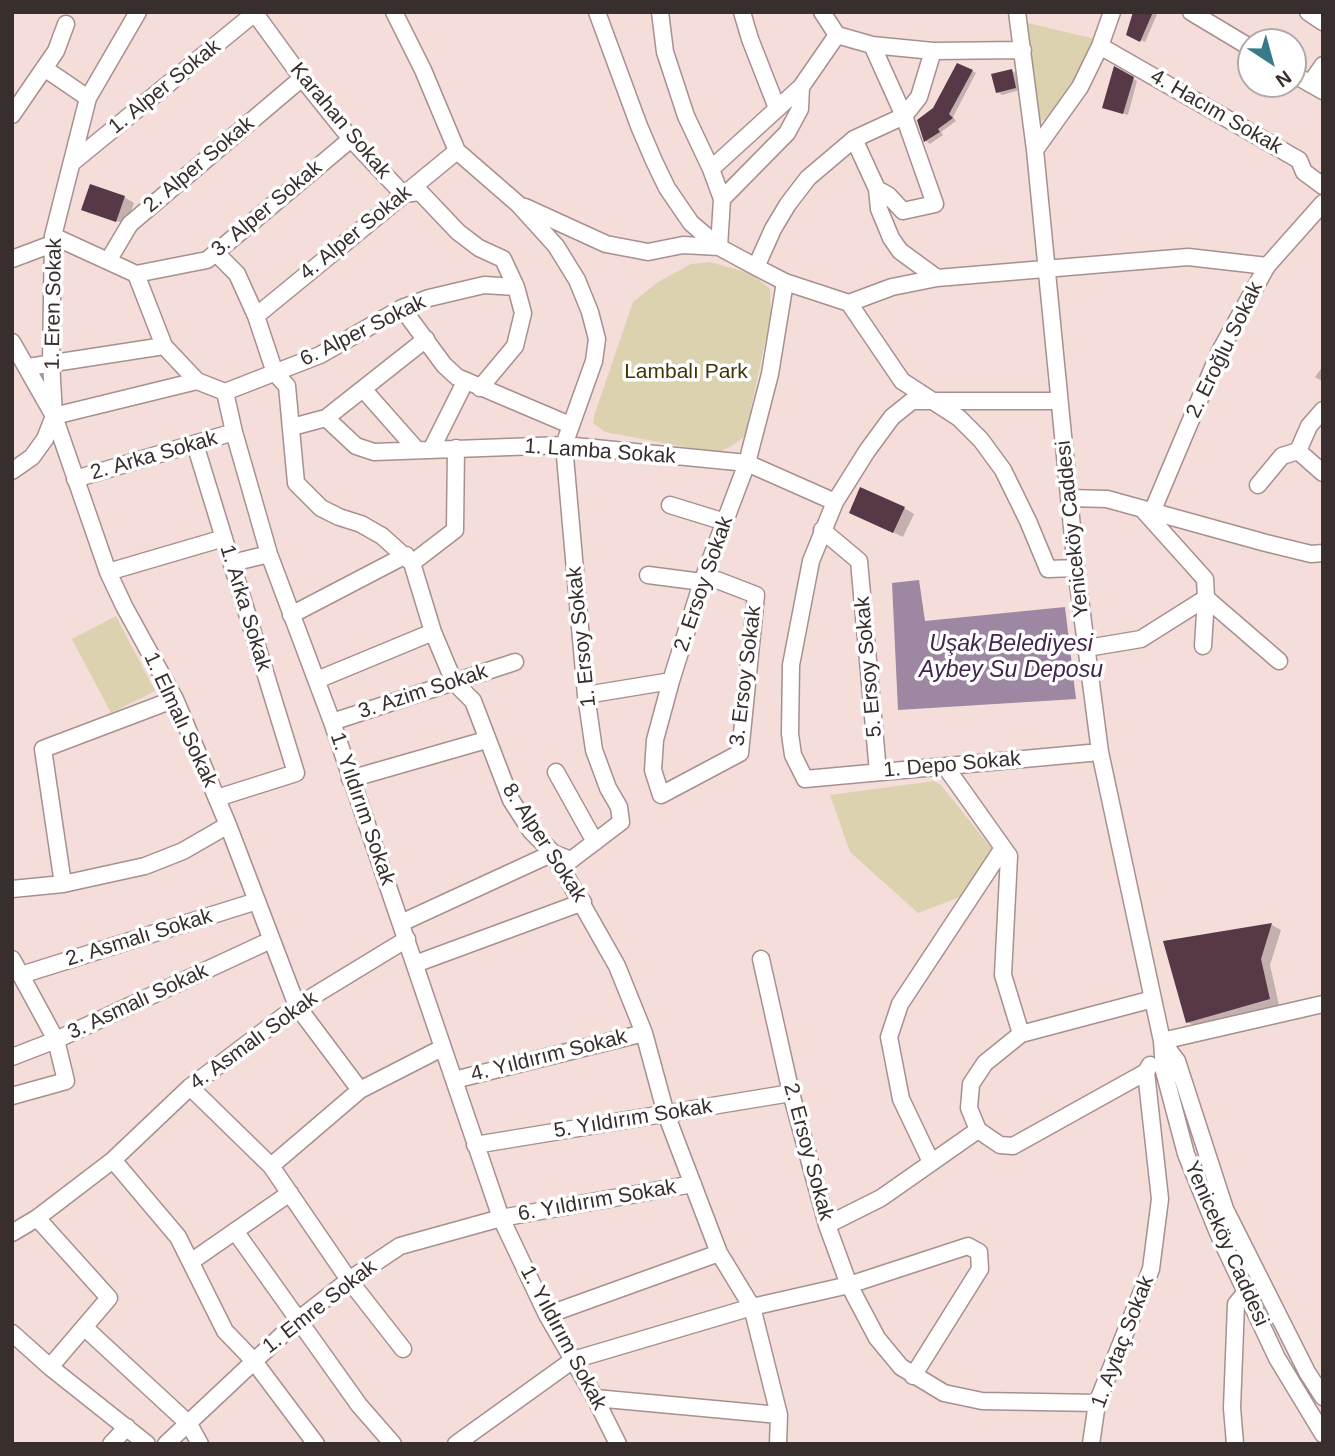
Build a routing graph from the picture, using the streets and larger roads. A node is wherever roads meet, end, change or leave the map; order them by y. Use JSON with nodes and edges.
{"nodes":[{"id":1,"x":138,"y":12,"type":"edge"},
{"id":2,"x":394,"y":12,"type":"edge"},
{"id":3,"x":597,"y":12,"type":"edge"},
{"id":4,"x":660,"y":12,"type":"edge"},
{"id":5,"x":742,"y":12,"type":"edge"},
{"id":6,"x":822,"y":12,"type":"edge"},
{"id":7,"x":1017,"y":12,"type":"edge"},
{"id":8,"x":1112,"y":12,"type":"edge"},
{"id":9,"x":1191,"y":12,"type":"edge"},
{"id":10,"x":1308,"y":12,"type":"edge"},
{"id":11,"x":255,"y":13,"type":"edge"},
{"id":12,"x":1323,"y":22,"type":"edge"},
{"id":13,"x":66,"y":24,"type":"dead end"},
{"id":14,"x":837,"y":35,"type":"junction"},
{"id":15,"x":1237,"y":40,"type":"edge"},
{"id":16,"x":872,"y":45,"type":"junction"},
{"id":17,"x":1100,"y":46,"type":"junction"},
{"id":18,"x":1023,"y":50,"type":"junction"},
{"id":19,"x":933,"y":51,"type":"junction"},
{"id":20,"x":1323,"y":65,"type":"edge"},
{"id":21,"x":44,"y":68,"type":"junction"},
{"id":22,"x":302,"y":78,"type":"junction"},
{"id":23,"x":801,"y":87,"type":"junction"},
{"id":24,"x":1317,"y":88,"type":"edge"},
{"id":25,"x":88,"y":98,"type":"junction"},
{"id":26,"x":777,"y":108,"type":"junction"},
{"id":27,"x":12,"y":115,"type":"edge"},
{"id":28,"x":904,"y":116,"type":"junction"},
{"id":29,"x":351,"y":139,"type":"junction"},
{"id":30,"x":854,"y":139,"type":"junction"},
{"id":31,"x":457,"y":150,"type":"junction"},
{"id":32,"x":1035,"y":150,"type":"junction"},
{"id":33,"x":74,"y":162,"type":"junction"},
{"id":34,"x":711,"y":169,"type":"junction"},
{"id":35,"x":1323,"y":186,"type":"edge"},
{"id":36,"x":877,"y":189,"type":"junction"},
{"id":37,"x":403,"y":194,"type":"junction"},
{"id":38,"x":722,"y":199,"type":"junction"},
{"id":39,"x":1323,"y":203,"type":"edge"},
{"id":40,"x":518,"y":204,"type":"junction"},
{"id":41,"x":52,"y":240,"type":"junction"},
{"id":42,"x":719,"y":247,"type":"junction"},
{"id":43,"x":216,"y":253,"type":"junction"},
{"id":44,"x":12,"y":259,"type":"edge"},
{"id":45,"x":108,"y":261,"type":"junction"},
{"id":46,"x":1267,"y":266,"type":"junction"},
{"id":47,"x":756,"y":267,"type":"junction"},
{"id":48,"x":1047,"y":269,"type":"junction"},
{"id":49,"x":136,"y":274,"type":"junction"},
{"id":50,"x":937,"y":278,"type":"junction"},
{"id":51,"x":785,"y":282,"type":"junction"},
{"id":52,"x":516,"y":287,"type":"junction"},
{"id":53,"x":849,"y":303,"type":"junction"},
{"id":54,"x":402,"y":308,"type":"junction"},
{"id":55,"x":256,"y":316,"type":"junction"},
{"id":56,"x":426,"y":339,"type":"junction"},
{"id":57,"x":12,"y":342,"type":"edge"},
{"id":58,"x":164,"y":346,"type":"junction"},
{"id":59,"x":51,"y":361,"type":"junction"},
{"id":60,"x":27,"y":367,"type":"junction"},
{"id":61,"x":275,"y":373,"type":"junction"},
{"id":62,"x":197,"y":381,"type":"junction"},
{"id":63,"x":465,"y":382,"type":"junction"},
{"id":64,"x":480,"y":388,"type":"junction"},
{"id":65,"x":363,"y":389,"type":"junction"},
{"id":66,"x":225,"y":392,"type":"junction"},
{"id":67,"x":927,"y":400,"type":"junction"},
{"id":68,"x":1059,"y":401,"type":"junction"},
{"id":69,"x":1323,"y":410,"type":"edge"},
{"id":70,"x":54,"y":416,"type":"junction"},
{"id":71,"x":326,"y":418,"type":"junction"},
{"id":72,"x":570,"y":425,"type":"junction"},
{"id":73,"x":292,"y":427,"type":"junction"},
{"id":74,"x":234,"y":432,"type":"junction"},
{"id":75,"x":195,"y":444,"type":"junction"},
{"id":76,"x":564,"y":445,"type":"junction"},
{"id":77,"x":457,"y":448,"type":"junction"},
{"id":78,"x":424,"y":449,"type":"junction"},
{"id":79,"x":1298,"y":451,"type":"junction"},
{"id":80,"x":747,"y":463,"type":"junction"},
{"id":81,"x":12,"y":471,"type":"edge"},
{"id":82,"x":1323,"y":472,"type":"edge"},
{"id":83,"x":75,"y":479,"type":"junction"},
{"id":84,"x":1258,"y":485,"type":"dead end"},
{"id":85,"x":1069,"y":498,"type":"junction"},
{"id":86,"x":835,"y":502,"type":"junction"},
{"id":87,"x":670,"y":505,"type":"dead end"},
{"id":88,"x":1148,"y":511,"type":"junction"},
{"id":89,"x":725,"y":522,"type":"junction"},
{"id":90,"x":822,"y":530,"type":"junction"},
{"id":91,"x":224,"y":538,"type":"junction"},
{"id":92,"x":1323,"y":553,"type":"edge"},
{"id":93,"x":269,"y":554,"type":"junction"},
{"id":94,"x":409,"y":559,"type":"junction"},
{"id":95,"x":232,"y":563,"type":"junction"},
{"id":96,"x":1076,"y":568,"type":"junction"},
{"id":97,"x":108,"y":572,"type":"junction"},
{"id":98,"x":648,"y":575,"type":"dead end"},
{"id":99,"x":702,"y":582,"type":"junction"},
{"id":100,"x":1206,"y":598,"type":"junction"},
{"id":101,"x":291,"y":615,"type":"junction"},
{"id":102,"x":433,"y":632,"type":"junction"},
{"id":103,"x":1203,"y":646,"type":"dead end"},
{"id":104,"x":1087,"y":648,"type":"junction"},
{"id":105,"x":1279,"y":660,"type":"dead end"},
{"id":106,"x":515,"y":662,"type":"dead end"},
{"id":107,"x":317,"y":680,"type":"junction"},
{"id":108,"x":671,"y":681,"type":"junction"},
{"id":109,"x":454,"y":682,"type":"junction"},
{"id":110,"x":586,"y":695,"type":"junction"},
{"id":111,"x":175,"y":699,"type":"junction"},
{"id":112,"x":332,"y":722,"type":"junction"},
{"id":113,"x":486,"y":740,"type":"junction"},
{"id":114,"x":1100,"y":752,"type":"junction"},
{"id":115,"x":945,"y":766,"type":"junction"},
{"id":116,"x":556,"y":772,"type":"dead end"},
{"id":117,"x":878,"y":772,"type":"junction"},
{"id":118,"x":350,"y":779,"type":"junction"},
{"id":119,"x":661,"y":795,"type":"joint"},
{"id":120,"x":217,"y":798,"type":"junction"},
{"id":121,"x":228,"y":825,"type":"junction"},
{"id":122,"x":594,"y":842,"type":"junction"},
{"id":123,"x":1003,"y":848,"type":"junction"},
{"id":124,"x":553,"y":853,"type":"junction"},
{"id":125,"x":63,"y":884,"type":"junction"},
{"id":126,"x":12,"y":889,"type":"edge"},
{"id":127,"x":257,"y":901,"type":"junction"},
{"id":128,"x":583,"y":902,"type":"junction"},
{"id":129,"x":401,"y":923,"type":"junction"},
{"id":130,"x":407,"y":939,"type":"junction"},
{"id":131,"x":271,"y":940,"type":"junction"},
{"id":132,"x":12,"y":959,"type":"edge"},
{"id":133,"x":761,"y":959,"type":"dead end"},
{"id":134,"x":415,"y":964,"type":"junction"},
{"id":135,"x":21,"y":975,"type":"junction"},
{"id":136,"x":1153,"y":999,"type":"junction"},
{"id":137,"x":1323,"y":1004,"type":"edge"},
{"id":138,"x":297,"y":1006,"type":"junction"},
{"id":139,"x":644,"y":1033,"type":"junction"},
{"id":140,"x":1021,"y":1034,"type":"junction"},
{"id":141,"x":56,"y":1040,"type":"junction"},
{"id":142,"x":1162,"y":1041,"type":"junction"},
{"id":143,"x":442,"y":1048,"type":"junction"},
{"id":144,"x":12,"y":1057,"type":"edge"},
{"id":145,"x":1146,"y":1072,"type":"junction"},
{"id":146,"x":454,"y":1080,"type":"junction"},
{"id":147,"x":190,"y":1087,"type":"junction"},
{"id":148,"x":360,"y":1090,"type":"junction"},
{"id":149,"x":791,"y":1093,"type":"junction"},
{"id":150,"x":12,"y":1096,"type":"edge"},
{"id":151,"x":666,"y":1114,"type":"junction"},
{"id":152,"x":978,"y":1130,"type":"junction"},
{"id":153,"x":475,"y":1144,"type":"junction"},
{"id":154,"x":113,"y":1160,"type":"junction"},
{"id":155,"x":931,"y":1162,"type":"junction"},
{"id":156,"x":271,"y":1166,"type":"junction"},
{"id":157,"x":692,"y":1184,"type":"junction"},
{"id":158,"x":290,"y":1194,"type":"junction"},
{"id":159,"x":37,"y":1218,"type":"junction"},
{"id":160,"x":501,"y":1218,"type":"junction"},
{"id":161,"x":827,"y":1225,"type":"junction"},
{"id":162,"x":235,"y":1231,"type":"junction"},
{"id":163,"x":12,"y":1233,"type":"edge"},
{"id":164,"x":719,"y":1253,"type":"junction"},
{"id":165,"x":192,"y":1261,"type":"junction"},
{"id":166,"x":349,"y":1280,"type":"junction"},
{"id":167,"x":849,"y":1285,"type":"junction"},
{"id":168,"x":1246,"y":1292,"type":"junction"},
{"id":169,"x":752,"y":1307,"type":"junction"},
{"id":170,"x":547,"y":1315,"type":"junction"},
{"id":171,"x":299,"y":1320,"type":"junction"},
{"id":172,"x":84,"y":1327,"type":"junction"},
{"id":173,"x":12,"y":1333,"type":"edge"},
{"id":174,"x":403,"y":1349,"type":"dead end"},
{"id":175,"x":253,"y":1360,"type":"junction"},
{"id":176,"x":573,"y":1360,"type":"junction"},
{"id":177,"x":50,"y":1367,"type":"junction"},
{"id":178,"x":913,"y":1376,"type":"junction"},
{"id":179,"x":1323,"y":1397,"type":"edge"},
{"id":180,"x":596,"y":1398,"type":"junction"},
{"id":181,"x":1097,"y":1403,"type":"junction"},
{"id":182,"x":779,"y":1415,"type":"junction"},
{"id":183,"x":189,"y":1424,"type":"junction"},
{"id":184,"x":127,"y":1427,"type":"junction"},
{"id":185,"x":1323,"y":1434,"type":"edge"},
{"id":186,"x":1091,"y":1443,"type":"edge"},
{"id":187,"x":111,"y":1444,"type":"edge"},
{"id":188,"x":147,"y":1444,"type":"edge"},
{"id":189,"x":166,"y":1444,"type":"edge"},
{"id":190,"x":200,"y":1444,"type":"edge"},
{"id":191,"x":316,"y":1444,"type":"edge"},
{"id":192,"x":393,"y":1444,"type":"edge"},
{"id":193,"x":456,"y":1444,"type":"edge"},
{"id":194,"x":618,"y":1444,"type":"edge"},
{"id":195,"x":778,"y":1444,"type":"edge"},
{"id":196,"x":1235,"y":1444,"type":"edge"}],
"edges":[{"from":1,"to":25,"type":"street","name":"1. Eren Sokak"},
{"from":2,"to":31,"type":"street"},
{"from":3,"to":42,"type":"street"},
{"from":4,"to":34,"type":"street"},
{"from":5,"to":26,"type":"street"},
{"from":6,"to":14,"type":"street"},
{"from":7,"to":18,"type":"street","name":"Yeniceköy Caddesi"},
{"from":8,"to":17,"type":"street"},
{"from":9,"to":15,"type":"street"},
{"from":10,"to":12,"type":"street"},
{"from":11,"to":22,"type":"street","name":"Karahan Sokak"},
{"from":11,"to":33,"type":"street","name":"1. Alper Sokak"},
{"from":13,"to":21,"type":"street"},
{"from":14,"to":16,"type":"street"},
{"from":14,"to":23,"type":"street"},
{"from":16,"to":19,"type":"street"},
{"from":16,"to":28,"type":"street"},
{"from":17,"to":32,"type":"street"},
{"from":17,"to":35,"type":"street","name":"4. Hacım Sokak"},
{"from":18,"to":19,"type":"street"},
{"from":18,"to":32,"type":"street","name":"Yeniceköy Caddesi"},
{"from":19,"to":28,"type":"street"},
{"from":20,"to":24,"type":"street"},
{"from":21,"to":25,"type":"street"},
{"from":21,"to":27,"type":"street"},
{"from":22,"to":29,"type":"street","name":"Karahan Sokak"},
{"from":22,"to":45,"type":"street","name":"2. Alper Sokak"},
{"from":23,"to":26,"type":"street"},
{"from":23,"to":38,"type":"street"},
{"from":25,"to":33,"type":"street","name":"1. Eren Sokak"},
{"from":26,"to":34,"type":"street"},
{"from":28,"to":30,"type":"street"},
{"from":28,"to":36,"type":"street"},
{"from":29,"to":37,"type":"street","name":"Karahan Sokak"},
{"from":29,"to":43,"type":"street","name":"3. Alper Sokak"},
{"from":30,"to":36,"type":"street"},
{"from":30,"to":47,"type":"street"},
{"from":31,"to":37,"type":"street","name":"4. Alper Sokak"},
{"from":31,"to":40,"type":"street"},
{"from":32,"to":48,"type":"street","name":"Yeniceköy Caddesi"},
{"from":33,"to":41,"type":"street","name":"1. Eren Sokak"},
{"from":34,"to":38,"type":"street"},
{"from":36,"to":50,"type":"street"},
{"from":37,"to":52,"type":"street","name":"Karahan Sokak"},
{"from":37,"to":55,"type":"street","name":"4. Alper Sokak"},
{"from":38,"to":42,"type":"street"},
{"from":39,"to":46,"type":"street","name":"2. Eroğlu Sokak"},
{"from":40,"to":42,"type":"street"},
{"from":40,"to":72,"type":"street"},
{"from":41,"to":44,"type":"street"},
{"from":41,"to":45,"type":"street"},
{"from":41,"to":59,"type":"street","name":"1. Eren Sokak"},
{"from":42,"to":47,"type":"street"},
{"from":43,"to":49,"type":"street","name":"3. Alper Sokak"},
{"from":43,"to":55,"type":"street"},
{"from":45,"to":49,"type":"street"},
{"from":46,"to":48,"type":"street"},
{"from":46,"to":88,"type":"street","name":"2. Eroğlu Sokak"},
{"from":47,"to":51,"type":"street"},
{"from":48,"to":50,"type":"street"},
{"from":48,"to":68,"type":"street","name":"Yeniceköy Caddesi"},
{"from":49,"to":58,"type":"street"},
{"from":50,"to":53,"type":"street"},
{"from":51,"to":53,"type":"street"},
{"from":51,"to":80,"type":"street","name":"2. Ersoy Sokak"},
{"from":52,"to":54,"type":"street","name":"6. Alper Sokak"},
{"from":52,"to":64,"type":"street"},
{"from":53,"to":67,"type":"street"},
{"from":54,"to":56,"type":"street"},
{"from":54,"to":61,"type":"street","name":"6. Alper Sokak"},
{"from":55,"to":61,"type":"street"},
{"from":56,"to":63,"type":"street"},
{"from":56,"to":65,"type":"street"},
{"from":57,"to":60,"type":"street","name":"1. Elmalı Sokak"},
{"from":58,"to":59,"type":"street"},
{"from":58,"to":62,"type":"street"},
{"from":59,"to":60,"type":"street"},
{"from":59,"to":70,"type":"street","name":"1. Eren Sokak"},
{"from":60,"to":70,"type":"street","name":"1. Elmalı Sokak"},
{"from":61,"to":66,"type":"street","name":"6. Alper Sokak"},
{"from":61,"to":73,"type":"street"},
{"from":62,"to":66,"type":"street"},
{"from":62,"to":70,"type":"street"},
{"from":63,"to":64,"type":"street"},
{"from":63,"to":78,"type":"street"},
{"from":64,"to":72,"type":"street"},
{"from":65,"to":71,"type":"street"},
{"from":65,"to":78,"type":"street"},
{"from":66,"to":74,"type":"street","name":"1. Yıldırım Sokak"},
{"from":67,"to":68,"type":"street"},
{"from":67,"to":86,"type":"street"},
{"from":67,"to":96,"type":"street"},
{"from":68,"to":85,"type":"street","name":"Yeniceköy Caddesi"},
{"from":69,"to":79,"type":"street"},
{"from":70,"to":81,"type":"street","name":"1. Eren Sokak"},
{"from":70,"to":83,"type":"street","name":"1. Elmalı Sokak"},
{"from":71,"to":73,"type":"street"},
{"from":71,"to":78,"type":"street","name":"1. Lamba Sokak"},
{"from":72,"to":76,"type":"street"},
{"from":73,"to":94,"type":"street"},
{"from":74,"to":75,"type":"street","name":"2. Arka Sokak"},
{"from":74,"to":93,"type":"street","name":"1. Yıldırım Sokak"},
{"from":75,"to":83,"type":"street","name":"2. Arka Sokak"},
{"from":75,"to":91,"type":"street","name":"1. Arka Sokak"},
{"from":76,"to":77,"type":"street","name":"1. Lamba Sokak"},
{"from":76,"to":80,"type":"street","name":"1. Lamba Sokak"},
{"from":76,"to":110,"type":"street","name":"1. Ersoy Sokak"},
{"from":77,"to":78,"type":"street","name":"1. Lamba Sokak"},
{"from":77,"to":94,"type":"street"},
{"from":79,"to":82,"type":"street"},
{"from":79,"to":84,"type":"street"},
{"from":80,"to":86,"type":"street","name":"1. Lamba Sokak"},
{"from":80,"to":89,"type":"street","name":"2. Ersoy Sokak"},
{"from":83,"to":97,"type":"street","name":"1. Elmalı Sokak"},
{"from":85,"to":88,"type":"street"},
{"from":85,"to":96,"type":"street","name":"Yeniceköy Caddesi"},
{"from":86,"to":90,"type":"street"},
{"from":87,"to":89,"type":"street"},
{"from":88,"to":92,"type":"street"},
{"from":88,"to":100,"type":"street"},
{"from":89,"to":99,"type":"street","name":"2. Ersoy Sokak"},
{"from":90,"to":117,"type":"street","name":"5. Ersoy Sokak"},
{"from":90,"to":117,"type":"street","name":"1. Depo Sokak"},
{"from":91,"to":95,"type":"street","name":"1. Arka Sokak"},
{"from":91,"to":97,"type":"street"},
{"from":93,"to":95,"type":"street"},
{"from":93,"to":101,"type":"street","name":"1. Yıldırım Sokak"},
{"from":94,"to":101,"type":"street"},
{"from":94,"to":102,"type":"street","name":"8. Alper Sokak"},
{"from":95,"to":120,"type":"street","name":"1. Arka Sokak"},
{"from":96,"to":104,"type":"street","name":"Yeniceköy Caddesi"},
{"from":97,"to":111,"type":"street","name":"1. Elmalı Sokak"},
{"from":98,"to":99,"type":"street"},
{"from":99,"to":108,"type":"street","name":"2. Ersoy Sokak"},
{"from":99,"to":119,"type":"street","name":"3. Ersoy Sokak"},
{"from":100,"to":103,"type":"street"},
{"from":100,"to":104,"type":"street"},
{"from":100,"to":105,"type":"street"},
{"from":101,"to":107,"type":"street","name":"1. Yıldırım Sokak"},
{"from":102,"to":107,"type":"street"},
{"from":102,"to":109,"type":"street","name":"8. Alper Sokak"},
{"from":104,"to":114,"type":"street","name":"Yeniceköy Caddesi"},
{"from":106,"to":109,"type":"street","name":"3. Azim Sokak"},
{"from":107,"to":112,"type":"street","name":"1. Yıldırım Sokak"},
{"from":108,"to":110,"type":"street"},
{"from":108,"to":119,"type":"street","name":"2. Ersoy Sokak"},
{"from":109,"to":112,"type":"street","name":"3. Azim Sokak"},
{"from":109,"to":113,"type":"street","name":"8. Alper Sokak"},
{"from":110,"to":122,"type":"street","name":"1. Ersoy Sokak"},
{"from":111,"to":120,"type":"street","name":"1. Elmalı Sokak"},
{"from":111,"to":125,"type":"street"},
{"from":112,"to":118,"type":"street","name":"1. Yıldırım Sokak"},
{"from":113,"to":118,"type":"street"},
{"from":113,"to":124,"type":"street","name":"8. Alper Sokak"},
{"from":114,"to":115,"type":"street","name":"1. Depo Sokak"},
{"from":114,"to":136,"type":"street","name":"Yeniceköy Caddesi"},
{"from":115,"to":117,"type":"street","name":"1. Depo Sokak"},
{"from":115,"to":123,"type":"street"},
{"from":116,"to":122,"type":"street"},
{"from":118,"to":129,"type":"street","name":"1. Yıldırım Sokak"},
{"from":120,"to":121,"type":"street","name":"1. Elmalı Sokak"},
{"from":121,"to":125,"type":"street"},
{"from":121,"to":127,"type":"street","name":"1. Elmalı Sokak"},
{"from":122,"to":124,"type":"street"},
{"from":123,"to":140,"type":"street"},
{"from":123,"to":155,"type":"street"},
{"from":124,"to":128,"type":"street","name":"8. Alper Sokak"},
{"from":124,"to":129,"type":"street"},
{"from":125,"to":126,"type":"street"},
{"from":127,"to":131,"type":"street","name":"1. Elmalı Sokak"},
{"from":127,"to":135,"type":"street","name":"2. Asmalı Sokak"},
{"from":128,"to":134,"type":"street"},
{"from":128,"to":139,"type":"street","name":"8. Alper Sokak"},
{"from":129,"to":130,"type":"street","name":"1. Yıldırım Sokak"},
{"from":130,"to":134,"type":"street","name":"1. Yıldırım Sokak"},
{"from":130,"to":138,"type":"street","name":"4. Asmalı Sokak"},
{"from":131,"to":138,"type":"street","name":"1. Elmalı Sokak"},
{"from":131,"to":141,"type":"street","name":"3. Asmalı Sokak"},
{"from":132,"to":135,"type":"street"},
{"from":133,"to":149,"type":"street","name":"2. Ersoy Sokak"},
{"from":134,"to":143,"type":"street","name":"1. Yıldırım Sokak"},
{"from":135,"to":141,"type":"street"},
{"from":136,"to":140,"type":"street"},
{"from":136,"to":142,"type":"street","name":"Yeniceköy Caddesi"},
{"from":137,"to":142,"type":"street"},
{"from":138,"to":147,"type":"street","name":"4. Asmalı Sokak"},
{"from":138,"to":148,"type":"street","name":"1. Elmalı Sokak"},
{"from":139,"to":146,"type":"street","name":"4. Yıldırım Sokak"},
{"from":139,"to":151,"type":"street","name":"8. Alper Sokak"},
{"from":140,"to":152,"type":"street"},
{"from":141,"to":144,"type":"street"},
{"from":141,"to":150,"type":"street","name":"3. Asmalı Sokak"},
{"from":142,"to":145,"type":"street"},
{"from":142,"to":168,"type":"street","name":"Yeniceköy Caddesi"},
{"from":142,"to":179,"type":"street","name":"Yeniceköy Caddesi"},
{"from":143,"to":146,"type":"street","name":"1. Yıldırım Sokak"},
{"from":143,"to":148,"type":"street"},
{"from":145,"to":152,"type":"street"},
{"from":145,"to":181,"type":"street","name":"1. Aytaç Sokak"},
{"from":146,"to":153,"type":"street","name":"1. Yıldırım Sokak"},
{"from":147,"to":154,"type":"street","name":"4. Asmalı Sokak"},
{"from":147,"to":156,"type":"street"},
{"from":148,"to":156,"type":"street"},
{"from":149,"to":151,"type":"street","name":"5. Yıldırım Sokak"},
{"from":149,"to":161,"type":"street","name":"2. Ersoy Sokak"},
{"from":151,"to":153,"type":"street","name":"5. Yıldırım Sokak"},
{"from":151,"to":157,"type":"street","name":"8. Alper Sokak"},
{"from":152,"to":155,"type":"street"},
{"from":153,"to":160,"type":"street","name":"1. Yıldırım Sokak"},
{"from":154,"to":159,"type":"street","name":"4. Asmalı Sokak"},
{"from":154,"to":165,"type":"street"},
{"from":155,"to":161,"type":"street"},
{"from":156,"to":158,"type":"street"},
{"from":157,"to":160,"type":"street","name":"6. Yıldırım Sokak"},
{"from":157,"to":164,"type":"street","name":"8. Alper Sokak"},
{"from":158,"to":162,"type":"street"},
{"from":158,"to":166,"type":"street"},
{"from":159,"to":163,"type":"street","name":"4. Asmalı Sokak"},
{"from":159,"to":172,"type":"street"},
{"from":160,"to":166,"type":"street","name":"1. Emre Sokak"},
{"from":160,"to":170,"type":"street","name":"1. Yıldırım Sokak"},
{"from":161,"to":167,"type":"street","name":"2. Ersoy Sokak"},
{"from":162,"to":165,"type":"street"},
{"from":162,"to":171,"type":"street"},
{"from":164,"to":169,"type":"street","name":"8. Alper Sokak"},
{"from":164,"to":170,"type":"street"},
{"from":165,"to":175,"type":"street"},
{"from":166,"to":171,"type":"street","name":"1. Emre Sokak"},
{"from":166,"to":174,"type":"street"},
{"from":167,"to":169,"type":"street"},
{"from":167,"to":178,"type":"street","name":"2. Ersoy Sokak"},
{"from":167,"to":178,"type":"street"},
{"from":168,"to":185,"type":"street","name":"Yeniceköy Caddesi"},
{"from":168,"to":196,"type":"street"},
{"from":169,"to":176,"type":"street"},
{"from":169,"to":182,"type":"street","name":"8. Alper Sokak"},
{"from":170,"to":176,"type":"street","name":"1. Yıldırım Sokak"},
{"from":171,"to":175,"type":"street","name":"1. Emre Sokak"},
{"from":171,"to":192,"type":"street"},
{"from":172,"to":177,"type":"street"},
{"from":172,"to":183,"type":"street"},
{"from":173,"to":177,"type":"street"},
{"from":175,"to":183,"type":"street","name":"1. Emre Sokak"},
{"from":175,"to":191,"type":"street"},
{"from":176,"to":180,"type":"street","name":"1. Yıldırım Sokak"},
{"from":176,"to":193,"type":"street"},
{"from":177,"to":184,"type":"street"},
{"from":178,"to":181,"type":"street","name":"2. Ersoy Sokak"},
{"from":180,"to":182,"type":"street"},
{"from":180,"to":194,"type":"street","name":"1. Yıldırım Sokak"},
{"from":181,"to":186,"type":"street","name":"1. Aytaç Sokak"},
{"from":182,"to":195,"type":"street","name":"8. Alper Sokak"},
{"from":183,"to":189,"type":"street","name":"1. Emre Sokak"},
{"from":183,"to":190,"type":"street"},
{"from":184,"to":187,"type":"street"},
{"from":184,"to":188,"type":"street"}]}
